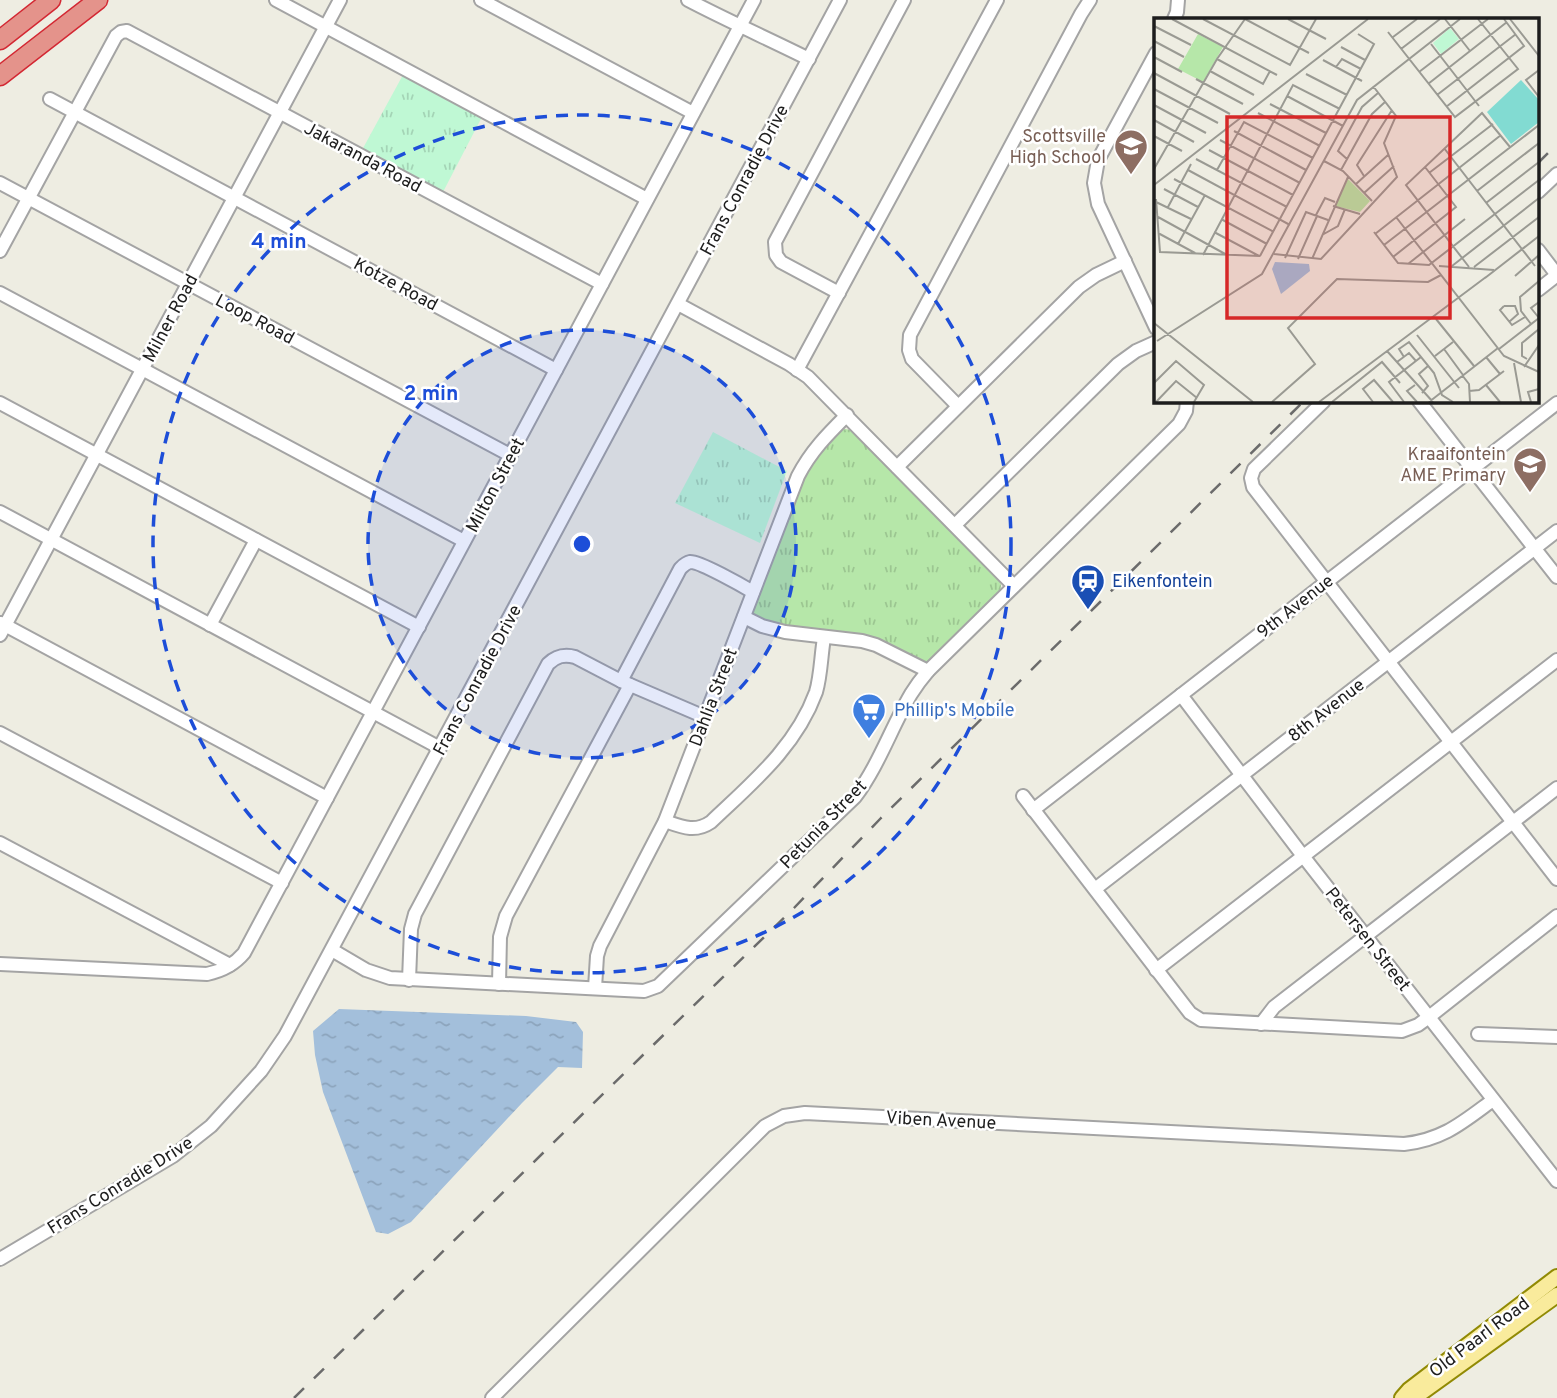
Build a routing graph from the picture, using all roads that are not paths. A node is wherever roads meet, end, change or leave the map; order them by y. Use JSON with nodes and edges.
{"nodes":[{"id":1,"x":51,"y":0,"type":"edge"},
{"id":2,"x":98,"y":0,"type":"edge"},
{"id":3,"x":276,"y":0,"type":"edge"},
{"id":4,"x":340,"y":0,"type":"edge"},
{"id":5,"x":481,"y":0,"type":"edge"},
{"id":6,"x":688,"y":0,"type":"edge"},
{"id":7,"x":754,"y":0,"type":"edge"},
{"id":8,"x":840,"y":0,"type":"edge"},
{"id":9,"x":904,"y":0,"type":"edge"},
{"id":10,"x":997,"y":0,"type":"edge"},
{"id":11,"x":1090,"y":0,"type":"edge"},
{"id":12,"x":1178,"y":0,"type":"edge"},
{"id":13,"x":1174,"y":18,"type":"edge"},
{"id":14,"x":740,"y":26,"type":"junction"},
{"id":15,"x":326,"y":27,"type":"junction"},
{"id":16,"x":0,"y":40,"type":"edge"},
{"id":17,"x":1154,"y":57,"type":"edge"},
{"id":18,"x":809,"y":59,"type":"junction"},
{"id":19,"x":0,"y":76,"type":"edge"},
{"id":20,"x":50,"y":99,"type":"dead end"},
{"id":21,"x":75,"y":112,"type":"junction"},
{"id":22,"x":280,"y":112,"type":"junction"},
{"id":23,"x":693,"y":113,"type":"junction"},
{"id":24,"x":1557,"y":174,"type":"edge"},
{"id":25,"x":0,"y":183,"type":"edge"},
{"id":26,"x":1540,"y":190,"type":"edge"},
{"id":27,"x":234,"y":197,"type":"junction"},
{"id":28,"x":28,"y":198,"type":"junction"},
{"id":29,"x":647,"y":199,"type":"junction"},
{"id":30,"x":0,"y":251,"type":"edge"},
{"id":31,"x":1540,"y":253,"type":"edge"},
{"id":32,"x":1125,"y":261,"type":"junction"},
{"id":33,"x":1557,"y":275,"type":"edge"},
{"id":34,"x":188,"y":283,"type":"junction"},
{"id":35,"x":602,"y":284,"type":"junction"},
{"id":36,"x":1540,"y":288,"type":"edge"},
{"id":37,"x":0,"y":293,"type":"edge"},
{"id":38,"x":839,"y":293,"type":"junction"},
{"id":39,"x":678,"y":304,"type":"junction"},
{"id":40,"x":1154,"y":324,"type":"edge"},
{"id":41,"x":1154,"y":343,"type":"edge"},
{"id":42,"x":142,"y":369,"type":"junction"},
{"id":43,"x":556,"y":370,"type":"junction"},
{"id":44,"x":797,"y":370,"type":"junction"},
{"id":45,"x":1187,"y":402,"type":"edge"},
{"id":46,"x":1323,"y":402,"type":"edge"},
{"id":47,"x":1420,"y":402,"type":"edge"},
{"id":48,"x":0,"y":403,"type":"edge"},
{"id":49,"x":1557,"y":403,"type":"edge"},
{"id":50,"x":958,"y":406,"type":"junction"},
{"id":51,"x":847,"y":415,"type":"junction"},
{"id":52,"x":97,"y":455,"type":"junction"},
{"id":53,"x":510,"y":455,"type":"junction"},
{"id":54,"x":897,"y":467,"type":"junction"},
{"id":55,"x":1472,"y":468,"type":"junction"},
{"id":56,"x":0,"y":512,"type":"edge"},
{"id":57,"x":955,"y":525,"type":"junction"},
{"id":58,"x":1557,"y":531,"type":"edge"},
{"id":59,"x":51,"y":540,"type":"junction"},
{"id":60,"x":256,"y":540,"type":"junction"},
{"id":61,"x":464,"y":541,"type":"junction"},
{"id":62,"x":1535,"y":549,"type":"junction"},
{"id":63,"x":1557,"y":577,"type":"edge"},
{"id":64,"x":1326,"y":582,"type":"junction"},
{"id":65,"x":1014,"y":586,"type":"junction"},
{"id":66,"x":753,"y":592,"type":"junction"},
{"id":67,"x":744,"y":617,"type":"junction"},
{"id":68,"x":211,"y":625,"type":"junction"},
{"id":69,"x":419,"y":627,"type":"junction"},
{"id":70,"x":2,"y":628,"type":"edge"},
{"id":71,"x":824,"y":638,"type":"junction"},
{"id":72,"x":1557,"y":660,"type":"edge"},
{"id":73,"x":1388,"y":662,"type":"junction"},
{"id":74,"x":928,"y":671,"type":"junction"},
{"id":75,"x":625,"y":683,"type":"junction"},
{"id":76,"x":1181,"y":695,"type":"junction"},
{"id":77,"x":373,"y":712,"type":"junction"},
{"id":78,"x":705,"y":717,"type":"junction"},
{"id":79,"x":0,"y":733,"type":"edge"},
{"id":80,"x":1450,"y":742,"type":"junction"},
{"id":81,"x":440,"y":748,"type":"junction"},
{"id":82,"x":1242,"y":775,"type":"junction"},
{"id":83,"x":1557,"y":788,"type":"edge"},
{"id":84,"x":1023,"y":796,"type":"dead end"},
{"id":85,"x":327,"y":797,"type":"junction"},
{"id":86,"x":1033,"y":810,"type":"junction"},
{"id":87,"x":665,"y":821,"type":"junction"},
{"id":88,"x":1513,"y":822,"type":"junction"},
{"id":89,"x":0,"y":843,"type":"edge"},
{"id":90,"x":1303,"y":856,"type":"junction"},
{"id":91,"x":1557,"y":880,"type":"edge"},
{"id":92,"x":282,"y":883,"type":"junction"},
{"id":93,"x":1095,"y":889,"type":"junction"},
{"id":94,"x":1557,"y":916,"type":"edge"},
{"id":95,"x":1366,"y":936,"type":"junction"},
{"id":96,"x":332,"y":950,"type":"junction"},
{"id":97,"x":0,"y":955,"type":"edge"},
{"id":98,"x":0,"y":964,"type":"edge"},
{"id":99,"x":19,"y":965,"type":"junction"},
{"id":100,"x":230,"y":965,"type":"junction"},
{"id":101,"x":1156,"y":970,"type":"junction"},
{"id":102,"x":409,"y":980,"type":"junction"},
{"id":103,"x":499,"y":984,"type":"junction"},
{"id":104,"x":595,"y":988,"type":"junction"},
{"id":105,"x":1429,"y":1017,"type":"junction"},
{"id":106,"x":1261,"y":1024,"type":"junction"},
{"id":107,"x":1478,"y":1034,"type":"dead end"},
{"id":108,"x":1557,"y":1037,"type":"edge"},
{"id":109,"x":1493,"y":1100,"type":"junction"},
{"id":110,"x":1557,"y":1181,"type":"edge"},
{"id":111,"x":0,"y":1259,"type":"edge"},
{"id":112,"x":1557,"y":1277,"type":"edge"},
{"id":113,"x":1557,"y":1295,"type":"edge"},
{"id":114,"x":492,"y":1398,"type":"edge"},
{"id":115,"x":1402,"y":1398,"type":"edge"},
{"id":116,"x":1414,"y":1398,"type":"edge"}],
"edges":[{"from":1,"to":16,"type":"highway"},
{"from":2,"to":19,"type":"highway"},
{"from":3,"to":15,"type":"street"},
{"from":4,"to":15,"type":"street","name":"Milner Road"},
{"from":5,"to":23,"type":"street"},
{"from":6,"to":14,"type":"street"},
{"from":7,"to":14,"type":"street","name":"Milton Street"},
{"from":8,"to":18,"type":"street","name":"Frans Conradie Drive"},
{"from":9,"to":38,"type":"street"},
{"from":10,"to":38,"type":"street"},
{"from":11,"to":50,"type":"street"},
{"from":12,"to":13,"type":"street"},
{"from":14,"to":18,"type":"street"},
{"from":14,"to":23,"type":"street","name":"Milton Street"},
{"from":15,"to":22,"type":"street","name":"Milner Road"},
{"from":15,"to":29,"type":"street"},
{"from":17,"to":32,"type":"street"},
{"from":18,"to":39,"type":"street","name":"Frans Conradie Drive"},
{"from":20,"to":21,"type":"street","name":"Kotze Road"},
{"from":21,"to":22,"type":"street","name":"Jakaranda Road"},
{"from":21,"to":27,"type":"street","name":"Kotze Road"},
{"from":21,"to":28,"type":"street"},
{"from":22,"to":27,"type":"street","name":"Milner Road"},
{"from":22,"to":35,"type":"street","name":"Jakaranda Road"},
{"from":23,"to":29,"type":"street","name":"Milton Street"},
{"from":24,"to":26,"type":"street"},
{"from":25,"to":28,"type":"street","name":"Loop Road"},
{"from":27,"to":34,"type":"street","name":"Milner Road"},
{"from":27,"to":43,"type":"street","name":"Kotze Road"},
{"from":28,"to":30,"type":"street"},
{"from":28,"to":34,"type":"street","name":"Loop Road"},
{"from":29,"to":35,"type":"street","name":"Milton Street"},
{"from":31,"to":33,"type":"street"},
{"from":32,"to":40,"type":"street"},
{"from":32,"to":50,"type":"street"},
{"from":33,"to":36,"type":"street"},
{"from":34,"to":42,"type":"street","name":"Milner Road"},
{"from":34,"to":53,"type":"street","name":"Loop Road"},
{"from":35,"to":43,"type":"street","name":"Milton Street"},
{"from":37,"to":42,"type":"street"},
{"from":38,"to":44,"type":"street"},
{"from":39,"to":44,"type":"street"},
{"from":39,"to":81,"type":"street","name":"Frans Conradie Drive"},
{"from":41,"to":57,"type":"street"},
{"from":42,"to":52,"type":"street","name":"Milner Road"},
{"from":42,"to":61,"type":"street"},
{"from":43,"to":53,"type":"street","name":"Milton Street"},
{"from":44,"to":51,"type":"street"},
{"from":45,"to":65,"type":"street","name":"Petunia Street"},
{"from":46,"to":64,"type":"street"},
{"from":47,"to":55,"type":"street"},
{"from":48,"to":52,"type":"street"},
{"from":49,"to":55,"type":"street","name":"9th Avenue"},
{"from":50,"to":54,"type":"street"},
{"from":51,"to":54,"type":"street"},
{"from":51,"to":66,"type":"street","name":"Dahlia Street"},
{"from":52,"to":59,"type":"street","name":"Milner Road"},
{"from":52,"to":60,"type":"street"},
{"from":53,"to":61,"type":"street","name":"Milton Street"},
{"from":54,"to":57,"type":"street"},
{"from":55,"to":62,"type":"street"},
{"from":55,"to":64,"type":"street","name":"9th Avenue"},
{"from":56,"to":59,"type":"street"},
{"from":57,"to":65,"type":"street"},
{"from":58,"to":62,"type":"street","name":"8th Avenue"},
{"from":59,"to":68,"type":"street"},
{"from":59,"to":70,"type":"street","name":"Milner Road"},
{"from":60,"to":68,"type":"street"},
{"from":60,"to":69,"type":"street"},
{"from":61,"to":69,"type":"street","name":"Milton Street"},
{"from":62,"to":63,"type":"street"},
{"from":62,"to":73,"type":"street","name":"8th Avenue"},
{"from":64,"to":73,"type":"street"},
{"from":64,"to":76,"type":"street","name":"9th Avenue"},
{"from":65,"to":74,"type":"street","name":"Petunia Street"},
{"from":66,"to":67,"type":"street","name":"Dahlia Street"},
{"from":66,"to":75,"type":"street"},
{"from":67,"to":71,"type":"street"},
{"from":67,"to":78,"type":"street","name":"Dahlia Street"},
{"from":68,"to":77,"type":"street"},
{"from":69,"to":77,"type":"street","name":"Milton Street"},
{"from":70,"to":85,"type":"street"},
{"from":71,"to":74,"type":"street"},
{"from":71,"to":87,"type":"street"},
{"from":72,"to":80,"type":"street"},
{"from":73,"to":80,"type":"street"},
{"from":73,"to":82,"type":"street","name":"8th Avenue"},
{"from":74,"to":104,"type":"street","name":"Petunia Street"},
{"from":75,"to":78,"type":"street"},
{"from":75,"to":102,"type":"street"},
{"from":75,"to":103,"type":"street"},
{"from":76,"to":82,"type":"street","name":"Petersen Street"},
{"from":76,"to":86,"type":"street","name":"9th Avenue"},
{"from":77,"to":81,"type":"street"},
{"from":77,"to":85,"type":"street","name":"Milton Street"},
{"from":78,"to":87,"type":"street","name":"Dahlia Street"},
{"from":79,"to":92,"type":"street"},
{"from":80,"to":88,"type":"street"},
{"from":80,"to":90,"type":"street"},
{"from":81,"to":96,"type":"street","name":"Frans Conradie Drive"},
{"from":82,"to":90,"type":"street","name":"Petersen Street"},
{"from":82,"to":93,"type":"street","name":"8th Avenue"},
{"from":83,"to":88,"type":"street"},
{"from":84,"to":86,"type":"street"},
{"from":85,"to":92,"type":"street","name":"Milton Street"},
{"from":86,"to":93,"type":"street"},
{"from":87,"to":104,"type":"street","name":"Dahlia Street"},
{"from":88,"to":91,"type":"street"},
{"from":88,"to":95,"type":"street"},
{"from":89,"to":100,"type":"street"},
{"from":90,"to":95,"type":"street","name":"Petersen Street"},
{"from":90,"to":101,"type":"street"},
{"from":92,"to":100,"type":"street","name":"Milton Street"},
{"from":93,"to":101,"type":"street"},
{"from":94,"to":105,"type":"street"},
{"from":95,"to":105,"type":"street","name":"Petersen Street"},
{"from":95,"to":106,"type":"street"},
{"from":96,"to":102,"type":"street","name":"Petunia Street"},
{"from":96,"to":111,"type":"street","name":"Frans Conradie Drive"},
{"from":97,"to":99,"type":"street"},
{"from":98,"to":99,"type":"street"},
{"from":99,"to":100,"type":"street"},
{"from":101,"to":106,"type":"street"},
{"from":102,"to":103,"type":"street","name":"Petunia Street"},
{"from":103,"to":104,"type":"street","name":"Petunia Street"},
{"from":105,"to":106,"type":"street"},
{"from":105,"to":109,"type":"street","name":"Petersen Street"},
{"from":107,"to":108,"type":"street"},
{"from":109,"to":110,"type":"street","name":"Petersen Street"},
{"from":109,"to":114,"type":"street","name":"Viben Avenue"},
{"from":112,"to":115,"type":"main road","name":"Old Paarl Road"},
{"from":113,"to":116,"type":"main road","name":"Old Paarl Road"}]}
